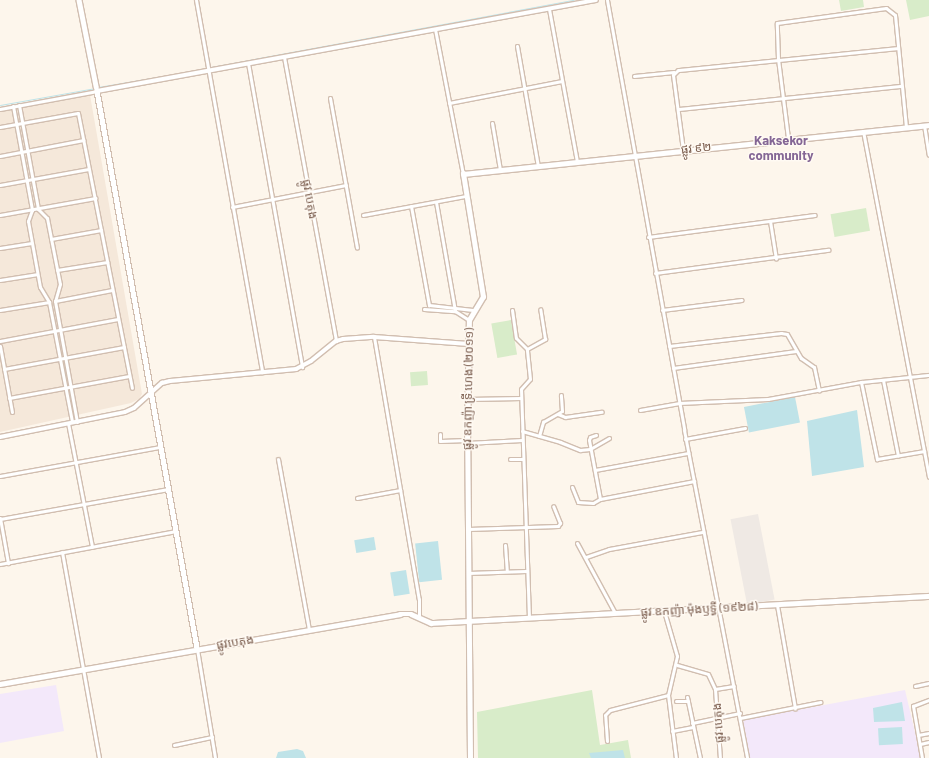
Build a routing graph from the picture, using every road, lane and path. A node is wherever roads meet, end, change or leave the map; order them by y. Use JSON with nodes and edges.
{"nodes":[{"id":1,"x":79,"y":0,"type":"edge"},
{"id":2,"x":196,"y":0,"type":"edge"},
{"id":3,"x":596,"y":0,"type":"edge"},
{"id":4,"x":607,"y":0,"type":"edge"},
{"id":5,"x":549,"y":9,"type":"junction"},
{"id":6,"x":436,"y":29,"type":"junction"},
{"id":7,"x":517,"y":46,"type":"dead end"},
{"id":8,"x":897,"y":48,"type":"junction"},
{"id":9,"x":284,"y":57,"type":"junction"},
{"id":10,"x":778,"y":59,"type":"junction"},
{"id":11,"x":248,"y":63,"type":"junction"},
{"id":12,"x":208,"y":71,"type":"junction"},
{"id":13,"x":674,"y":72,"type":"junction"},
{"id":14,"x":634,"y":76,"type":"dead end"},
{"id":15,"x":562,"y":81,"type":"junction"},
{"id":16,"x":902,"y":86,"type":"junction"},
{"id":17,"x":525,"y":88,"type":"junction"},
{"id":18,"x":96,"y":89,"type":"junction"},
{"id":19,"x":330,"y":98,"type":"dead end"},
{"id":20,"x":783,"y":98,"type":"junction"},
{"id":21,"x":449,"y":103,"type":"junction"},
{"id":22,"x":19,"y":105,"type":"junction"},
{"id":23,"x":13,"y":106,"type":"junction"},
{"id":24,"x":0,"y":109,"type":"edge"},
{"id":25,"x":678,"y":109,"type":"junction"},
{"id":26,"x":22,"y":123,"type":"junction"},
{"id":27,"x":492,"y":123,"type":"dead end"},
{"id":28,"x":16,"y":124,"type":"junction"},
{"id":29,"x":926,"y":125,"type":"edge"},
{"id":30,"x":0,"y":127,"type":"edge"},
{"id":31,"x":906,"y":127,"type":"junction"},
{"id":32,"x":863,"y":131,"type":"junction"},
{"id":33,"x":788,"y":138,"type":"junction"},
{"id":34,"x":83,"y":140,"type":"junction"},
{"id":35,"x":683,"y":150,"type":"junction"},
{"id":36,"x":27,"y":151,"type":"junction"},
{"id":37,"x":22,"y":152,"type":"junction"},
{"id":38,"x":634,"y":155,"type":"junction"},
{"id":39,"x":929,"y":155,"type":"edge"},
{"id":40,"x":0,"y":156,"type":"edge"},
{"id":41,"x":577,"y":161,"type":"junction"},
{"id":42,"x":538,"y":166,"type":"junction"},
{"id":43,"x":89,"y":169,"type":"junction"},
{"id":44,"x":500,"y":170,"type":"junction"},
{"id":45,"x":463,"y":174,"type":"junction"},
{"id":46,"x":32,"y":179,"type":"junction"},
{"id":47,"x":26,"y":180,"type":"junction"},
{"id":48,"x":0,"y":185,"type":"edge"},
{"id":49,"x":346,"y":185,"type":"junction"},
{"id":50,"x":309,"y":192,"type":"junction"},
{"id":51,"x":466,"y":196,"type":"junction"},
{"id":52,"x":95,"y":198,"type":"junction"},
{"id":53,"x":272,"y":199,"type":"junction"},
{"id":54,"x":436,"y":202,"type":"junction"},
{"id":55,"x":232,"y":206,"type":"junction"},
{"id":56,"x":411,"y":206,"type":"junction"},
{"id":57,"x":38,"y":209,"type":"junction"},
{"id":58,"x":32,"y":210,"type":"junction"},
{"id":59,"x":0,"y":215,"type":"edge"},
{"id":60,"x":363,"y":215,"type":"dead end"},
{"id":61,"x":815,"y":215,"type":"dead end"},
{"id":62,"x":770,"y":221,"type":"junction"},
{"id":63,"x":100,"y":230,"type":"junction"},
{"id":64,"x":648,"y":237,"type":"junction"},
{"id":65,"x":51,"y":239,"type":"junction"},
{"id":66,"x":32,"y":243,"type":"junction"},
{"id":67,"x":0,"y":248,"type":"edge"},
{"id":68,"x":357,"y":248,"type":"dead end"},
{"id":69,"x":828,"y":250,"type":"dead end"},
{"id":70,"x":776,"y":259,"type":"junction"},
{"id":71,"x":107,"y":262,"type":"junction"},
{"id":72,"x":57,"y":270,"type":"junction"},
{"id":73,"x":37,"y":274,"type":"junction"},
{"id":74,"x":655,"y":274,"type":"junction"},
{"id":75,"x":0,"y":280,"type":"edge"},
{"id":76,"x":112,"y":290,"type":"junction"},
{"id":77,"x":740,"y":300,"type":"dead end"},
{"id":78,"x":55,"y":301,"type":"junction"},
{"id":79,"x":49,"y":302,"type":"junction"},
{"id":80,"x":456,"y":307,"type":"junction"},
{"id":81,"x":424,"y":309,"type":"dead end"},
{"id":82,"x":540,"y":309,"type":"dead end"},
{"id":83,"x":0,"y":310,"type":"edge"},
{"id":84,"x":473,"y":310,"type":"junction"},
{"id":85,"x":512,"y":310,"type":"dead end"},
{"id":86,"x":662,"y":310,"type":"junction"},
{"id":87,"x":455,"y":311,"type":"junction"},
{"id":88,"x":118,"y":319,"type":"junction"},
{"id":89,"x":469,"y":320,"type":"junction"},
{"id":90,"x":60,"y":330,"type":"junction"},
{"id":91,"x":55,"y":331,"type":"junction"},
{"id":92,"x":374,"y":337,"type":"junction"},
{"id":93,"x":0,"y":340,"type":"edge"},
{"id":94,"x":336,"y":340,"type":"junction"},
{"id":95,"x":468,"y":344,"type":"junction"},
{"id":96,"x":0,"y":346,"type":"edge"},
{"id":97,"x":669,"y":346,"type":"junction"},
{"id":98,"x":124,"y":347,"type":"junction"},
{"id":99,"x":527,"y":349,"type":"junction"},
{"id":100,"x":796,"y":351,"type":"junction"},
{"id":101,"x":65,"y":358,"type":"junction"},
{"id":102,"x":60,"y":359,"type":"junction"},
{"id":103,"x":302,"y":366,"type":"junction"},
{"id":104,"x":673,"y":368,"type":"junction"},
{"id":105,"x":4,"y":369,"type":"junction"},
{"id":106,"x":262,"y":372,"type":"junction"},
{"id":107,"x":929,"y":374,"type":"edge"},
{"id":108,"x":129,"y":376,"type":"junction"},
{"id":109,"x":910,"y":376,"type":"junction"},
{"id":110,"x":883,"y":380,"type":"junction"},
{"id":111,"x":861,"y":382,"type":"junction"},
{"id":112,"x":68,"y":387,"type":"junction"},
{"id":113,"x":132,"y":388,"type":"dead end"},
{"id":114,"x":819,"y":390,"type":"junction"},
{"id":115,"x":151,"y":393,"type":"junction"},
{"id":116,"x":561,"y":395,"type":"dead end"},
{"id":117,"x":9,"y":398,"type":"junction"},
{"id":118,"x":521,"y":398,"type":"junction"},
{"id":119,"x":468,"y":399,"type":"junction"},
{"id":120,"x":679,"y":403,"type":"junction"},
{"id":121,"x":640,"y":410,"type":"dead end"},
{"id":122,"x":12,"y":412,"type":"dead end"},
{"id":123,"x":602,"y":412,"type":"dead end"},
{"id":124,"x":558,"y":414,"type":"junction"},
{"id":125,"x":72,"y":422,"type":"junction"},
{"id":126,"x":745,"y":428,"type":"dead end"},
{"id":127,"x":522,"y":431,"type":"junction"},
{"id":128,"x":440,"y":434,"type":"dead end"},
{"id":129,"x":596,"y":435,"type":"dead end"},
{"id":130,"x":539,"y":436,"type":"junction"},
{"id":131,"x":0,"y":437,"type":"edge"},
{"id":132,"x":609,"y":438,"type":"dead end"},
{"id":133,"x":685,"y":439,"type":"junction"},
{"id":134,"x":522,"y":440,"type":"junction"},
{"id":135,"x":467,"y":441,"type":"junction"},
{"id":136,"x":160,"y":447,"type":"junction"},
{"id":137,"x":590,"y":449,"type":"junction"},
{"id":138,"x":924,"y":451,"type":"junction"},
{"id":139,"x":688,"y":453,"type":"junction"},
{"id":140,"x":898,"y":456,"type":"junction"},
{"id":141,"x":278,"y":459,"type":"dead end"},
{"id":142,"x":510,"y":459,"type":"dead end"},
{"id":143,"x":523,"y":459,"type":"junction"},
{"id":144,"x":75,"y":462,"type":"junction"},
{"id":145,"x":595,"y":470,"type":"junction"},
{"id":146,"x":0,"y":476,"type":"edge"},
{"id":147,"x":929,"y":477,"type":"edge"},
{"id":148,"x":694,"y":481,"type":"junction"},
{"id":149,"x":572,"y":487,"type":"dead end"},
{"id":150,"x":168,"y":489,"type":"junction"},
{"id":151,"x":400,"y":490,"type":"junction"},
{"id":152,"x":357,"y":498,"type":"dead end"},
{"id":153,"x":600,"y":499,"type":"junction"},
{"id":154,"x":84,"y":504,"type":"junction"},
{"id":155,"x":553,"y":506,"type":"dead end"},
{"id":156,"x":0,"y":519,"type":"edge"},
{"id":157,"x":525,"y":528,"type":"junction"},
{"id":158,"x":468,"y":529,"type":"junction"},
{"id":159,"x":176,"y":531,"type":"junction"},
{"id":160,"x":703,"y":532,"type":"junction"},
{"id":161,"x":577,"y":543,"type":"dead end"},
{"id":162,"x":505,"y":545,"type":"dead end"},
{"id":163,"x":92,"y":547,"type":"junction"},
{"id":164,"x":62,"y":552,"type":"junction"},
{"id":165,"x":586,"y":557,"type":"junction"},
{"id":166,"x":8,"y":562,"type":"junction"},
{"id":167,"x":0,"y":564,"type":"edge"},
{"id":168,"x":526,"y":571,"type":"junction"},
{"id":169,"x":468,"y":572,"type":"junction"},
{"id":170,"x":507,"y":572,"type":"junction"},
{"id":171,"x":929,"y":596,"type":"edge"},
{"id":172,"x":777,"y":604,"type":"junction"},
{"id":173,"x":719,"y":608,"type":"junction"},
{"id":174,"x":664,"y":611,"type":"junction"},
{"id":175,"x":615,"y":614,"type":"junction"},
{"id":176,"x":419,"y":618,"type":"junction"},
{"id":177,"x":528,"y":618,"type":"junction"},
{"id":178,"x":468,"y":622,"type":"junction"},
{"id":179,"x":309,"y":629,"type":"junction"},
{"id":180,"x":197,"y":648,"type":"junction"},
{"id":181,"x":677,"y":666,"type":"junction"},
{"id":182,"x":83,"y":669,"type":"junction"},
{"id":183,"x":929,"y":683,"type":"edge"},
{"id":184,"x":0,"y":684,"type":"edge"},
{"id":185,"x":734,"y":686,"type":"junction"},
{"id":186,"x":915,"y":686,"type":"dead end"},
{"id":187,"x":715,"y":689,"type":"junction"},
{"id":188,"x":668,"y":695,"type":"junction"},
{"id":189,"x":929,"y":700,"type":"edge"},
{"id":190,"x":676,"y":701,"type":"dead end"},
{"id":191,"x":820,"y":702,"type":"dead end"},
{"id":192,"x":795,"y":708,"type":"junction"},
{"id":193,"x":740,"y":713,"type":"junction"},
{"id":194,"x":717,"y":718,"type":"junction"},
{"id":195,"x":740,"y":718,"type":"junction"},
{"id":196,"x":692,"y":725,"type":"junction"},
{"id":197,"x":672,"y":732,"type":"junction"},
{"id":198,"x":929,"y":733,"type":"edge"},
{"id":199,"x":918,"y":735,"type":"junction"},
{"id":200,"x":212,"y":737,"type":"junction"},
{"id":201,"x":607,"y":741,"type":"dead end"},
{"id":202,"x":929,"y":742,"type":"edge"},
{"id":203,"x":920,"y":744,"type":"junction"},
{"id":204,"x":174,"y":745,"type":"dead end"},
{"id":205,"x":99,"y":758,"type":"edge"},
{"id":206,"x":215,"y":758,"type":"edge"},
{"id":207,"x":470,"y":758,"type":"edge"},
{"id":208,"x":676,"y":758,"type":"edge"},
{"id":209,"x":700,"y":758,"type":"edge"},
{"id":210,"x":720,"y":758,"type":"edge"},
{"id":211,"x":747,"y":758,"type":"edge"},
{"id":212,"x":922,"y":758,"type":"edge"}],
"edges":[{"from":1,"to":18,"type":"main road"},
{"from":2,"to":12,"type":"street"},
{"from":3,"to":5,"type":"street"},
{"from":4,"to":38,"type":"street"},
{"from":5,"to":6,"type":"street"},
{"from":5,"to":15,"type":"street"},
{"from":6,"to":9,"type":"street"},
{"from":6,"to":21,"type":"street","name":"ផ្លូវ ឧកញ៉ា ទ្រី ហេង (២០១១)"},
{"from":7,"to":17,"type":"street"},
{"from":8,"to":10,"type":"street"},
{"from":8,"to":10,"type":"street"},
{"from":8,"to":16,"type":"street"},
{"from":9,"to":11,"type":"street"},
{"from":9,"to":50,"type":"street","name":"ផ្លូវ បេតុង"},
{"from":10,"to":13,"type":"street"},
{"from":10,"to":20,"type":"street"},
{"from":11,"to":12,"type":"street"},
{"from":11,"to":53,"type":"street"},
{"from":12,"to":18,"type":"street"},
{"from":12,"to":55,"type":"street"},
{"from":13,"to":14,"type":"street"},
{"from":13,"to":25,"type":"street"},
{"from":15,"to":17,"type":"street"},
{"from":15,"to":41,"type":"street"},
{"from":16,"to":20,"type":"street"},
{"from":16,"to":31,"type":"street"},
{"from":17,"to":21,"type":"street"},
{"from":17,"to":42,"type":"street"},
{"from":18,"to":22,"type":"street"},
{"from":18,"to":115,"type":"main road"},
{"from":19,"to":49,"type":"street"},
{"from":20,"to":25,"type":"street"},
{"from":20,"to":33,"type":"street"},
{"from":21,"to":45,"type":"street","name":"ផ្លូវ ឧកញ៉ា ទ្រី ហេង (២០១១)"},
{"from":22,"to":23,"type":"street"},
{"from":22,"to":26,"type":"street"},
{"from":23,"to":24,"type":"street"},
{"from":23,"to":28,"type":"street"},
{"from":25,"to":35,"type":"street"},
{"from":26,"to":28,"type":"street"},
{"from":26,"to":34,"type":"street"},
{"from":26,"to":36,"type":"street"},
{"from":27,"to":44,"type":"street"},
{"from":28,"to":30,"type":"street"},
{"from":28,"to":37,"type":"street"},
{"from":29,"to":31,"type":"main road","name":"ផ្លូវ ៩២"},
{"from":29,"to":39,"type":"street"},
{"from":31,"to":32,"type":"main road","name":"ផ្លូវ ៩២"},
{"from":32,"to":33,"type":"main road","name":"ផ្លូវ ៩២"},
{"from":32,"to":109,"type":"street"},
{"from":33,"to":35,"type":"main road","name":"ផ្លូវ ៩២"},
{"from":34,"to":36,"type":"street"},
{"from":34,"to":43,"type":"street"},
{"from":35,"to":38,"type":"main road","name":"ផ្លូវ ៩២"},
{"from":36,"to":37,"type":"street"},
{"from":36,"to":46,"type":"street"},
{"from":37,"to":40,"type":"street"},
{"from":37,"to":47,"type":"street"},
{"from":38,"to":41,"type":"main road","name":"ផ្លូវ ៩២"},
{"from":38,"to":64,"type":"street"},
{"from":41,"to":42,"type":"main road","name":"ផ្លូវ ៩២"},
{"from":42,"to":44,"type":"main road","name":"ផ្លូវ ៩២"},
{"from":43,"to":46,"type":"street"},
{"from":43,"to":52,"type":"street"},
{"from":44,"to":45,"type":"main road","name":"ផ្លូវ ៩២"},
{"from":45,"to":51,"type":"main road","name":"ផ្លូវ ឧកញ៉ា ទ្រី ហេង (២០១១)"},
{"from":46,"to":47,"type":"street"},
{"from":46,"to":57,"type":"street"},
{"from":47,"to":48,"type":"street"},
{"from":47,"to":58,"type":"street"},
{"from":49,"to":50,"type":"street"},
{"from":49,"to":68,"type":"street"},
{"from":50,"to":53,"type":"street"},
{"from":50,"to":94,"type":"street","name":"ផ្លូវ បេតុង"},
{"from":51,"to":54,"type":"street"},
{"from":51,"to":84,"type":"main road","name":"ផ្លូវ ឧកញ៉ា ទ្រី ហេង (២០១១)"},
{"from":52,"to":57,"type":"street"},
{"from":52,"to":63,"type":"street"},
{"from":53,"to":55,"type":"street"},
{"from":53,"to":103,"type":"street"},
{"from":54,"to":56,"type":"street"},
{"from":54,"to":80,"type":"street"},
{"from":55,"to":106,"type":"street"},
{"from":56,"to":60,"type":"street"},
{"from":56,"to":80,"type":"street"},
{"from":57,"to":58,"type":"street"},
{"from":57,"to":65,"type":"street"},
{"from":58,"to":59,"type":"street"},
{"from":58,"to":66,"type":"street"},
{"from":61,"to":62,"type":"street"},
{"from":62,"to":64,"type":"street"},
{"from":62,"to":70,"type":"street"},
{"from":63,"to":65,"type":"street"},
{"from":63,"to":71,"type":"street"},
{"from":64,"to":74,"type":"street"},
{"from":65,"to":72,"type":"street"},
{"from":66,"to":67,"type":"street"},
{"from":66,"to":73,"type":"street"},
{"from":69,"to":70,"type":"street"},
{"from":70,"to":74,"type":"street"},
{"from":71,"to":72,"type":"street"},
{"from":71,"to":76,"type":"street"},
{"from":72,"to":78,"type":"street"},
{"from":73,"to":75,"type":"street"},
{"from":73,"to":79,"type":"street"},
{"from":74,"to":86,"type":"street"},
{"from":76,"to":78,"type":"street"},
{"from":76,"to":88,"type":"street"},
{"from":77,"to":86,"type":"street"},
{"from":78,"to":79,"type":"street"},
{"from":78,"to":90,"type":"street"},
{"from":79,"to":83,"type":"street"},
{"from":79,"to":91,"type":"street"},
{"from":80,"to":84,"type":"street"},
{"from":80,"to":87,"type":"street"},
{"from":81,"to":87,"type":"street"},
{"from":82,"to":99,"type":"street"},
{"from":84,"to":89,"type":"main road","name":"ផ្លូវ ឧកញ៉ា ទ្រី ហេង (២០១១)"},
{"from":85,"to":99,"type":"street"},
{"from":86,"to":97,"type":"street"},
{"from":87,"to":89,"type":"street"},
{"from":88,"to":90,"type":"street"},
{"from":88,"to":98,"type":"street"},
{"from":89,"to":95,"type":"main road","name":"ផ្លូវ ឧកញ៉ា ទ្រី ហេង (២០១១)"},
{"from":90,"to":91,"type":"street"},
{"from":90,"to":101,"type":"street"},
{"from":91,"to":93,"type":"street"},
{"from":91,"to":102,"type":"street"},
{"from":92,"to":94,"type":"street"},
{"from":92,"to":95,"type":"street"},
{"from":92,"to":151,"type":"street"},
{"from":94,"to":103,"type":"street"},
{"from":95,"to":119,"type":"main road","name":"ផ្លូវ ឧកញ៉ា ទ្រី ហេង (២០១១)"},
{"from":96,"to":105,"type":"street"},
{"from":97,"to":100,"type":"street"},
{"from":97,"to":104,"type":"street"},
{"from":98,"to":101,"type":"street"},
{"from":98,"to":108,"type":"street"},
{"from":99,"to":118,"type":"street"},
{"from":100,"to":104,"type":"street"},
{"from":100,"to":114,"type":"street"},
{"from":101,"to":102,"type":"street"},
{"from":101,"to":112,"type":"street"},
{"from":102,"to":105,"type":"street"},
{"from":102,"to":112,"type":"street"},
{"from":103,"to":106,"type":"street"},
{"from":104,"to":120,"type":"street"},
{"from":105,"to":117,"type":"street"},
{"from":106,"to":115,"type":"street"},
{"from":107,"to":109,"type":"street"},
{"from":108,"to":112,"type":"street"},
{"from":108,"to":113,"type":"street"},
{"from":109,"to":110,"type":"street"},
{"from":109,"to":138,"type":"street"},
{"from":110,"to":111,"type":"street"},
{"from":110,"to":140,"type":"street"},
{"from":111,"to":114,"type":"street"},
{"from":111,"to":140,"type":"street"},
{"from":112,"to":117,"type":"street"},
{"from":112,"to":125,"type":"street"},
{"from":114,"to":120,"type":"street"},
{"from":115,"to":125,"type":"street"},
{"from":115,"to":136,"type":"main road"},
{"from":116,"to":124,"type":"street"},
{"from":117,"to":122,"type":"street"},
{"from":118,"to":119,"type":"street"},
{"from":118,"to":127,"type":"street"},
{"from":119,"to":135,"type":"main road","name":"ផ្លូវ ឧកញ៉ា ទ្រី ហេង (២០១១)"},
{"from":120,"to":121,"type":"street"},
{"from":120,"to":133,"type":"street"},
{"from":123,"to":124,"type":"street"},
{"from":124,"to":130,"type":"street"},
{"from":125,"to":131,"type":"street"},
{"from":125,"to":144,"type":"street"},
{"from":126,"to":133,"type":"street"},
{"from":127,"to":130,"type":"street"},
{"from":127,"to":134,"type":"street"},
{"from":128,"to":135,"type":"street"},
{"from":129,"to":137,"type":"street"},
{"from":130,"to":137,"type":"street"},
{"from":132,"to":137,"type":"street"},
{"from":133,"to":139,"type":"street"},
{"from":134,"to":135,"type":"street"},
{"from":134,"to":143,"type":"street"},
{"from":135,"to":158,"type":"main road","name":"ផ្លូវ ឧកញ៉ា ទ្រី ហេង (២០១១)"},
{"from":136,"to":144,"type":"street"},
{"from":136,"to":150,"type":"main road"},
{"from":137,"to":145,"type":"street"},
{"from":138,"to":140,"type":"street"},
{"from":138,"to":147,"type":"street"},
{"from":139,"to":145,"type":"street"},
{"from":139,"to":148,"type":"street"},
{"from":141,"to":179,"type":"street"},
{"from":142,"to":143,"type":"street"},
{"from":143,"to":157,"type":"street"},
{"from":144,"to":146,"type":"street"},
{"from":144,"to":154,"type":"street"},
{"from":145,"to":153,"type":"street"},
{"from":148,"to":153,"type":"street"},
{"from":148,"to":160,"type":"street"},
{"from":149,"to":153,"type":"street"},
{"from":150,"to":154,"type":"street"},
{"from":150,"to":159,"type":"main road"},
{"from":151,"to":152,"type":"street"},
{"from":151,"to":176,"type":"street"},
{"from":154,"to":156,"type":"street"},
{"from":154,"to":163,"type":"street"},
{"from":155,"to":157,"type":"street"},
{"from":156,"to":166,"type":"street"},
{"from":157,"to":158,"type":"street"},
{"from":157,"to":168,"type":"street"},
{"from":158,"to":169,"type":"main road","name":"ផ្លូវ ឧកញ៉ា ទ្រី ហេង (២០១១)"},
{"from":159,"to":163,"type":"street"},
{"from":159,"to":180,"type":"main road"},
{"from":160,"to":165,"type":"street"},
{"from":160,"to":173,"type":"street"},
{"from":161,"to":165,"type":"street"},
{"from":162,"to":170,"type":"street"},
{"from":163,"to":164,"type":"street"},
{"from":164,"to":166,"type":"street"},
{"from":164,"to":182,"type":"street"},
{"from":165,"to":175,"type":"street"},
{"from":166,"to":167,"type":"street"},
{"from":168,"to":170,"type":"street"},
{"from":168,"to":177,"type":"street"},
{"from":169,"to":170,"type":"street"},
{"from":169,"to":178,"type":"main road","name":"ផ្លូវ ឧកញ៉ា ទ្រី ហេង (២០១១)"},
{"from":171,"to":172,"type":"main road","name":"ផ្លូវ ឧកញ៉ា ម៉ុងឫទ្ធី (១៩២៨)"},
{"from":172,"to":173,"type":"main road","name":"ផ្លូវ ឧកញ៉ា ម៉ុងឫទ្ធី (១៩២៨)"},
{"from":172,"to":192,"type":"street"},
{"from":173,"to":174,"type":"main road","name":"ផ្លូវ ឧកញ៉ា ម៉ុងឫទ្ធី (១៩២៨)"},
{"from":173,"to":185,"type":"street"},
{"from":174,"to":175,"type":"main road","name":"ផ្លូវ ឧកញ៉ា ម៉ុងឫទ្ធី (១៩២៨)"},
{"from":174,"to":181,"type":"street"},
{"from":175,"to":177,"type":"main road","name":"ផ្លូវ ឧកញ៉ា ម៉ុងឫទ្ធី (១៩២៨)"},
{"from":176,"to":178,"type":"main road","name":"ផ្លូវបេតុង"},
{"from":176,"to":179,"type":"main road","name":"ផ្លូវបេតុង"},
{"from":177,"to":178,"type":"main road","name":"ផ្លូវ ឧកញ៉ា ម៉ុងឫទ្ធី (១៩២៨)"},
{"from":178,"to":207,"type":"main road","name":"ផ្លូវ ឧកញ៉ា ទ្រី ហេង (២០១១)"},
{"from":179,"to":180,"type":"main road","name":"ផ្លូវបេតុង"},
{"from":180,"to":182,"type":"main road","name":"ផ្លូវបេតុង"},
{"from":180,"to":200,"type":"street"},
{"from":181,"to":187,"type":"street"},
{"from":181,"to":188,"type":"street"},
{"from":182,"to":184,"type":"main road","name":"ផ្លូវបេតុង"},
{"from":182,"to":205,"type":"street"},
{"from":183,"to":186,"type":"street"},
{"from":185,"to":187,"type":"street"},
{"from":185,"to":193,"type":"street"},
{"from":187,"to":194,"type":"street","name":"ផ្លូវ បេតុង"},
{"from":188,"to":197,"type":"street"},
{"from":188,"to":201,"type":"street"},
{"from":189,"to":199,"type":"street"},
{"from":190,"to":196,"type":"street"},
{"from":191,"to":192,"type":"street"},
{"from":192,"to":195,"type":"street"},
{"from":193,"to":194,"type":"street"},
{"from":193,"to":195,"type":"street"},
{"from":194,"to":196,"type":"street"},
{"from":194,"to":210,"type":"street","name":"ផ្លូវ បេតុង"},
{"from":195,"to":211,"type":"street"},
{"from":196,"to":197,"type":"street"},
{"from":196,"to":209,"type":"street"},
{"from":197,"to":208,"type":"street"},
{"from":198,"to":199,"type":"street"},
{"from":199,"to":203,"type":"street"},
{"from":200,"to":204,"type":"street"},
{"from":200,"to":206,"type":"street"},
{"from":202,"to":203,"type":"street"},
{"from":203,"to":212,"type":"street"}]}
